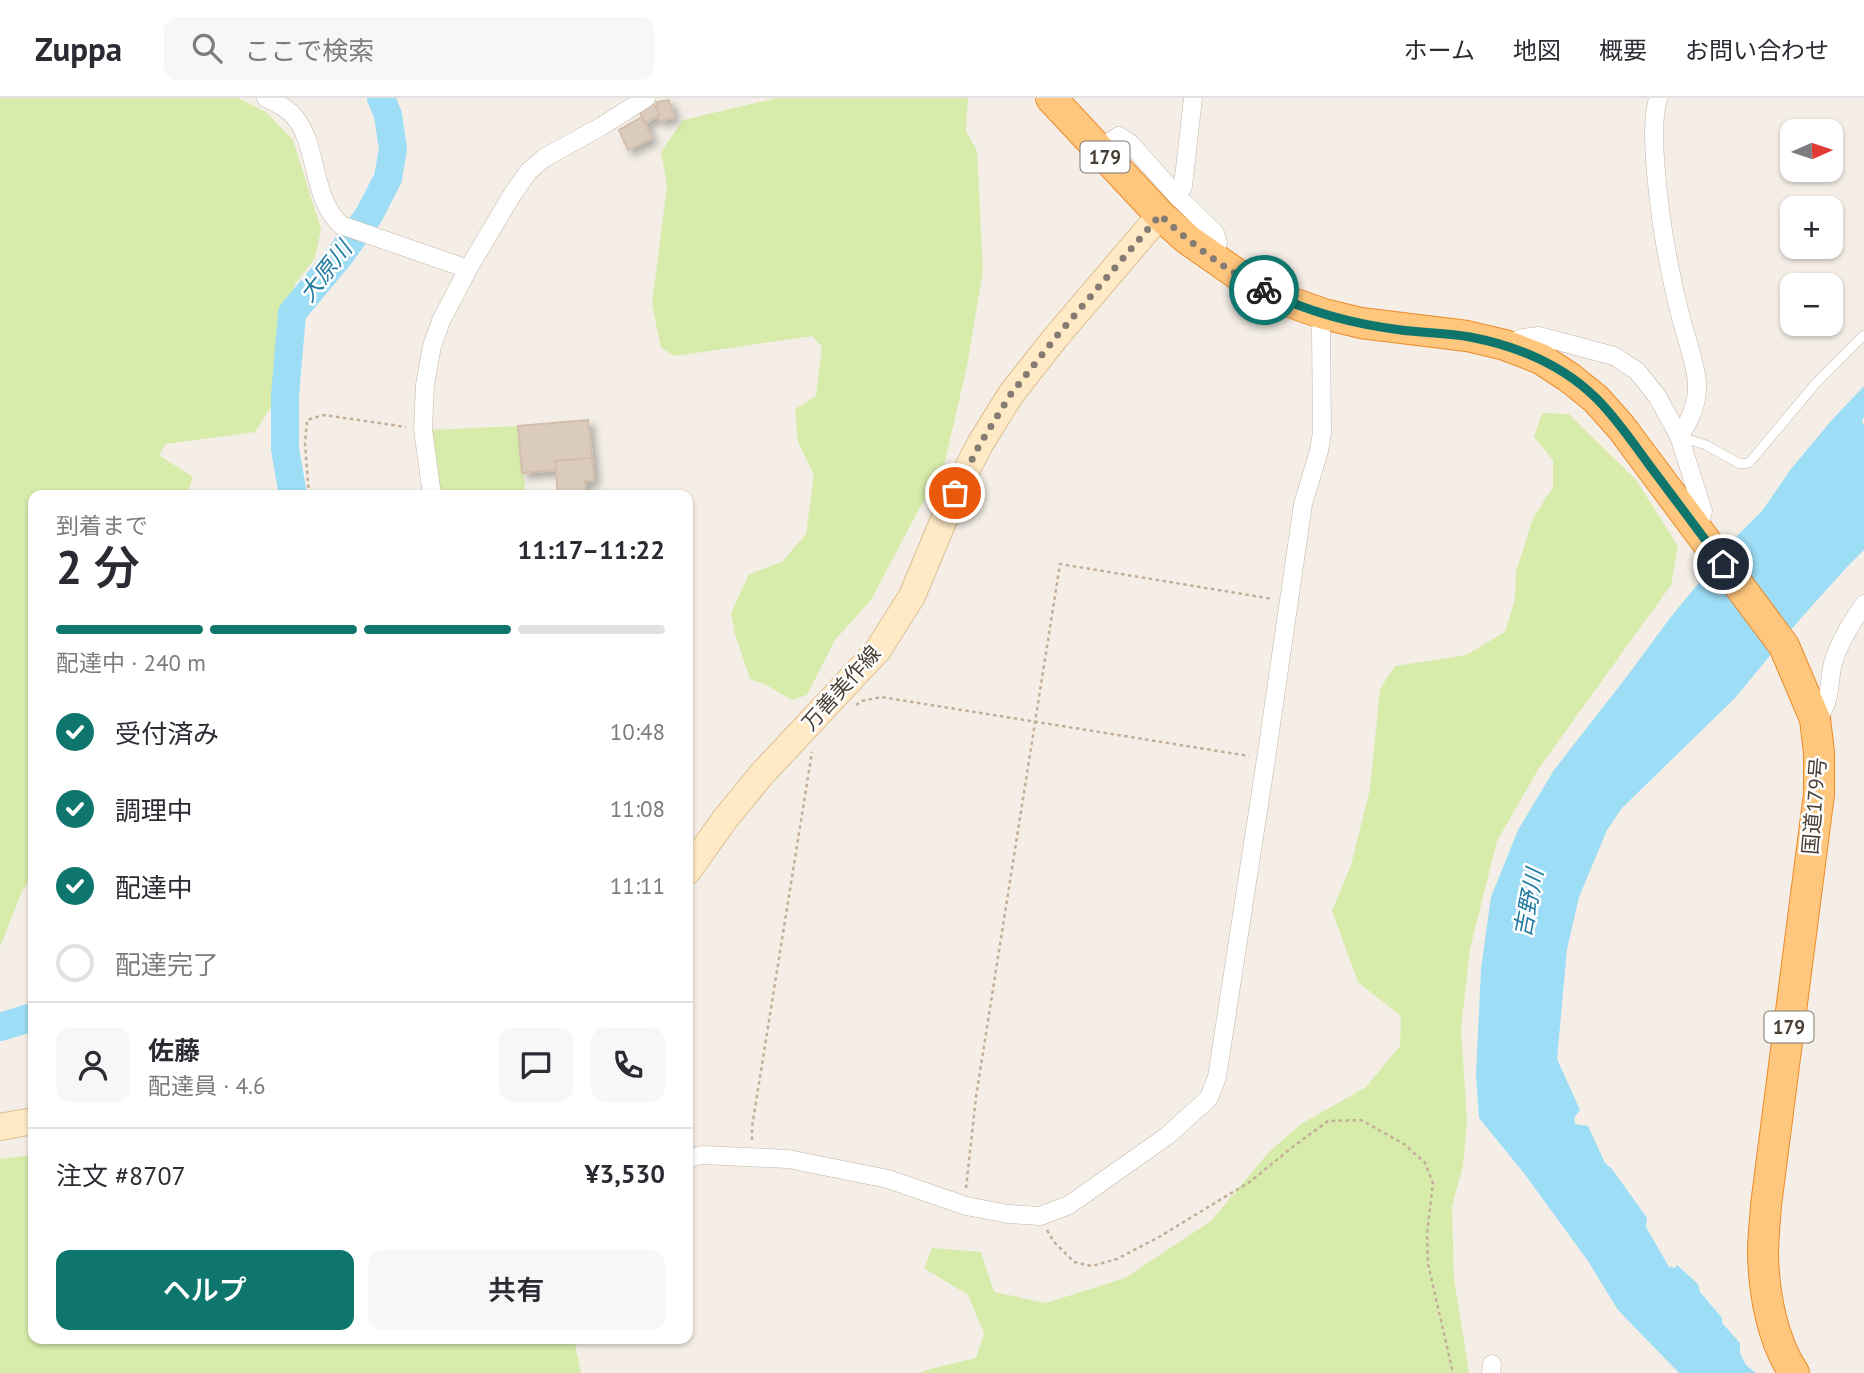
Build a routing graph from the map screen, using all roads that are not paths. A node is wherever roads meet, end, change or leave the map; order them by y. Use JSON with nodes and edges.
{"nodes":[{"id":1,"x":266,"y":98,"type":"edge"},
{"id":2,"x":646,"y":98,"type":"edge"},
{"id":3,"x":1051,"y":98,"type":"edge"},
{"id":4,"x":1193,"y":98,"type":"edge"},
{"id":5,"x":1658,"y":98,"type":"edge"},
{"id":6,"x":1168,"y":205,"type":"junction"},
{"id":7,"x":468,"y":269,"type":"junction"},
{"id":8,"x":1324,"y":314,"type":"junction"},
{"id":9,"x":1864,"y":335,"type":"edge"},
{"id":10,"x":1505,"y":345,"type":"junction"},
{"id":11,"x":1679,"y":436,"type":"junction"},
{"id":12,"x":431,"y":490,"type":"edge"},
{"id":13,"x":1703,"y":537,"type":"junction"},
{"id":14,"x":1864,"y":604,"type":"edge"},
{"id":15,"x":1815,"y":719,"type":"junction"},
{"id":16,"x":693,"y":864,"type":"edge"},
{"id":17,"x":28,"y":1122,"type":"edge"},
{"id":18,"x":0,"y":1127,"type":"edge"},
{"id":19,"x":693,"y":1157,"type":"edge"},
{"id":20,"x":1794,"y":1373,"type":"edge"}],
"edges":[{"from":1,"to":7,"type":"street"},
{"from":2,"to":7,"type":"street"},
{"from":3,"to":6,"type":"highway","name":"国道179号","number":"179"},
{"from":4,"to":6,"type":"street"},
{"from":5,"to":11,"type":"street"},
{"from":6,"to":8,"type":"highway","name":"国道179号","number":"179"},
{"from":6,"to":16,"type":"main road","name":"万善美作線"},
{"from":7,"to":12,"type":"street"},
{"from":8,"to":10,"type":"highway","name":"国道179号","number":"179"},
{"from":8,"to":19,"type":"street"},
{"from":9,"to":11,"type":"lane"},
{"from":10,"to":11,"type":"street"},
{"from":10,"to":13,"type":"highway","name":"国道179号","number":"179"},
{"from":11,"to":13,"type":"street"},
{"from":13,"to":15,"type":"highway","name":"国道179号","number":"179"},
{"from":14,"to":15,"type":"street"},
{"from":15,"to":20,"type":"highway","name":"国道179号","number":"179"},
{"from":17,"to":18,"type":"main road"}]}
